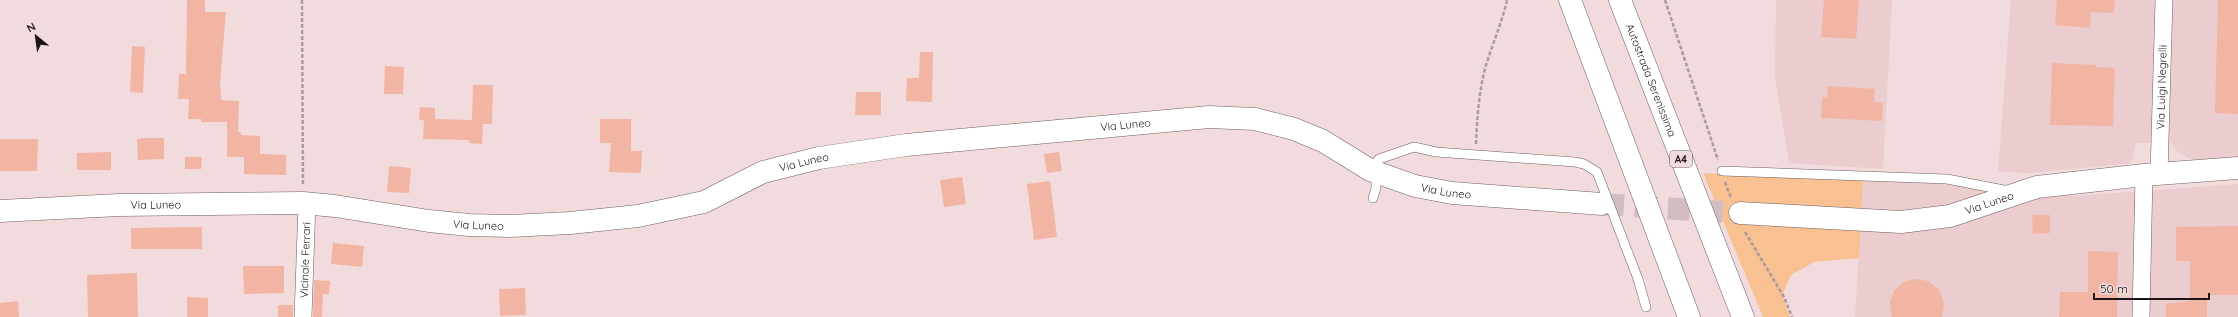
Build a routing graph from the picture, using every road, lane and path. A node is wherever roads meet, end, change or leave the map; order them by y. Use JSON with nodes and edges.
{"nodes":[{"id":1,"x":302,"y":0,"type":"edge"},
{"id":2,"x":1507,"y":0,"type":"edge"},
{"id":3,"x":1570,"y":0,"type":"edge"},
{"id":4,"x":1620,"y":0,"type":"edge"},
{"id":5,"x":2164,"y":0,"type":"edge"},
{"id":6,"x":1476,"y":155,"type":"junction"},
{"id":7,"x":2238,"y":168,"type":"edge"},
{"id":8,"x":1373,"y":171,"type":"junction"},
{"id":9,"x":1722,"y":171,"type":"dead end"},
{"id":10,"x":2152,"y":174,"type":"junction"},
{"id":11,"x":2016,"y":193,"type":"junction"},
{"id":12,"x":1373,"y":198,"type":"dead end"},
{"id":13,"x":305,"y":203,"type":"junction"},
{"id":14,"x":1602,"y":204,"type":"tunnel mouth"},
{"id":15,"x":0,"y":211,"type":"edge"},
{"id":16,"x":1740,"y":213,"type":"tunnel mouth"},
{"id":17,"x":1646,"y":307,"type":"dead end"},
{"id":18,"x":304,"y":317,"type":"edge"},
{"id":19,"x":1689,"y":317,"type":"edge"},
{"id":20,"x":1743,"y":317,"type":"edge"},
{"id":21,"x":2141,"y":317,"type":"edge"}],
"edges":[{"from":1,"to":13,"type":"path"},
{"from":2,"to":6,"type":"path"},
{"from":3,"to":19,"type":"main road"},
{"from":4,"to":20,"type":"main road","name":"Autostrada Serenissima","number":"A4"},
{"from":5,"to":10,"type":"street","name":"Via Luigi Negrelli"},
{"from":6,"to":8,"type":"lane"},
{"from":6,"to":17,"type":"lane"},
{"from":7,"to":10,"type":"main road","name":"Via Luneo"},
{"from":8,"to":12,"type":"lane"},
{"from":8,"to":13,"type":"main road","name":"Via Luneo"},
{"from":8,"to":14,"type":"main road","name":"Via Luneo"},
{"from":9,"to":11,"type":"lane"},
{"from":10,"to":11,"type":"main road","name":"Via Luneo"},
{"from":10,"to":21,"type":"street","name":"Via Luigi Negrelli"},
{"from":11,"to":16,"type":"main road","name":"Via Luneo"},
{"from":13,"to":15,"type":"main road","name":"Via Luneo"},
{"from":13,"to":18,"type":"street","name":"Vicinale Ferrari"}]}
